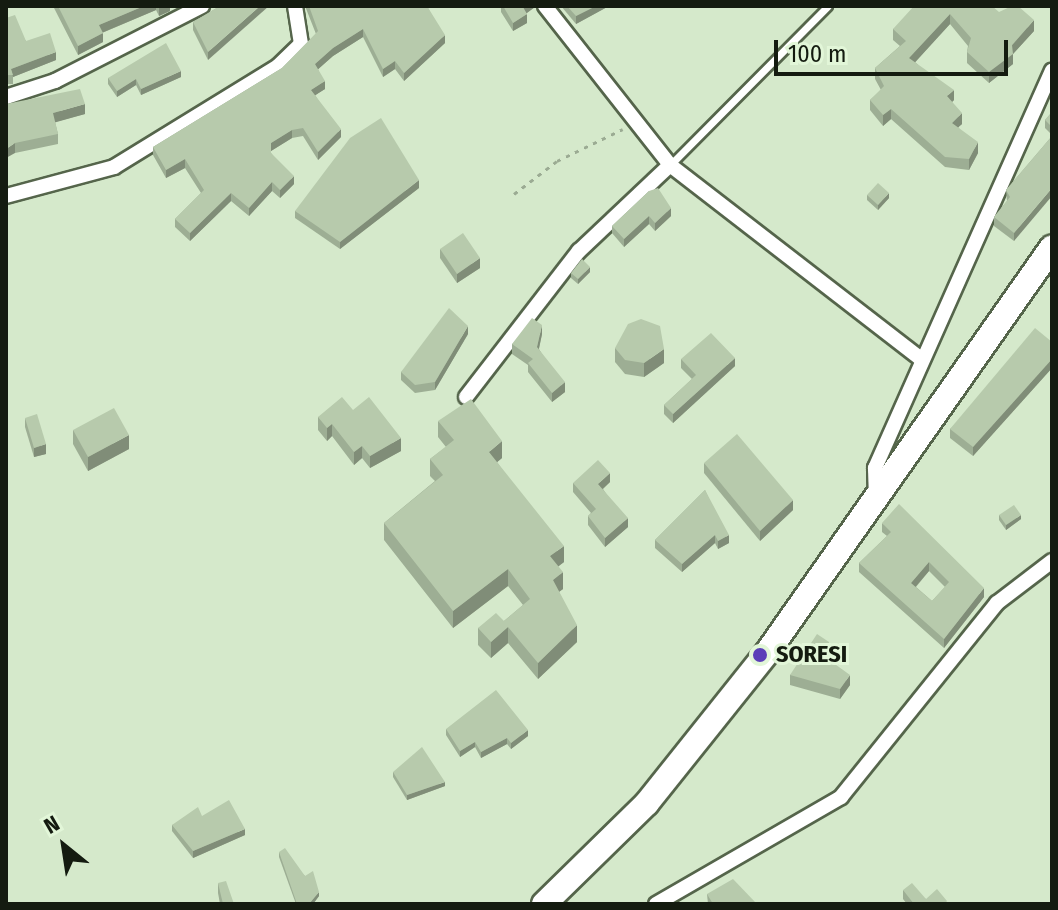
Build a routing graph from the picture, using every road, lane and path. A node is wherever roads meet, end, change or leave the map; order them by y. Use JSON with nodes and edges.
{"nodes":[{"id":1,"x":202,"y":6,"type":"edge"},
{"id":2,"x":295,"y":6,"type":"edge"},
{"id":3,"x":545,"y":6,"type":"edge"},
{"id":4,"x":828,"y":6,"type":"edge"},
{"id":5,"x":1052,"y":71,"type":"edge"},
{"id":6,"x":6,"y":97,"type":"edge"},
{"id":7,"x":639,"y":128,"type":"junction"},
{"id":8,"x":670,"y":165,"type":"junction"},
{"id":9,"x":514,"y":194,"type":"dead end"},
{"id":10,"x":6,"y":196,"type":"edge"},
{"id":11,"x":1052,"y":248,"type":"edge"},
{"id":12,"x":921,"y":359,"type":"junction"},
{"id":13,"x":466,"y":397,"type":"dead end"},
{"id":14,"x":876,"y":498,"type":"junction"},
{"id":15,"x":1052,"y":561,"type":"edge"},
{"id":16,"x":544,"y":904,"type":"edge"},
{"id":17,"x":656,"y":904,"type":"edge"}],
"edges":[{"from":1,"to":6,"type":"street"},
{"from":2,"to":10,"type":"street"},
{"from":3,"to":7,"type":"street"},
{"from":4,"to":8,"type":"lane"},
{"from":5,"to":12,"type":"street"},
{"from":7,"to":8,"type":"street"},
{"from":7,"to":9,"type":"path"},
{"from":8,"to":12,"type":"street"},
{"from":8,"to":13,"type":"street"},
{"from":11,"to":14,"type":"highway"},
{"from":12,"to":14,"type":"street"},
{"from":14,"to":16,"type":"highway"},
{"from":15,"to":17,"type":"street"}]}
